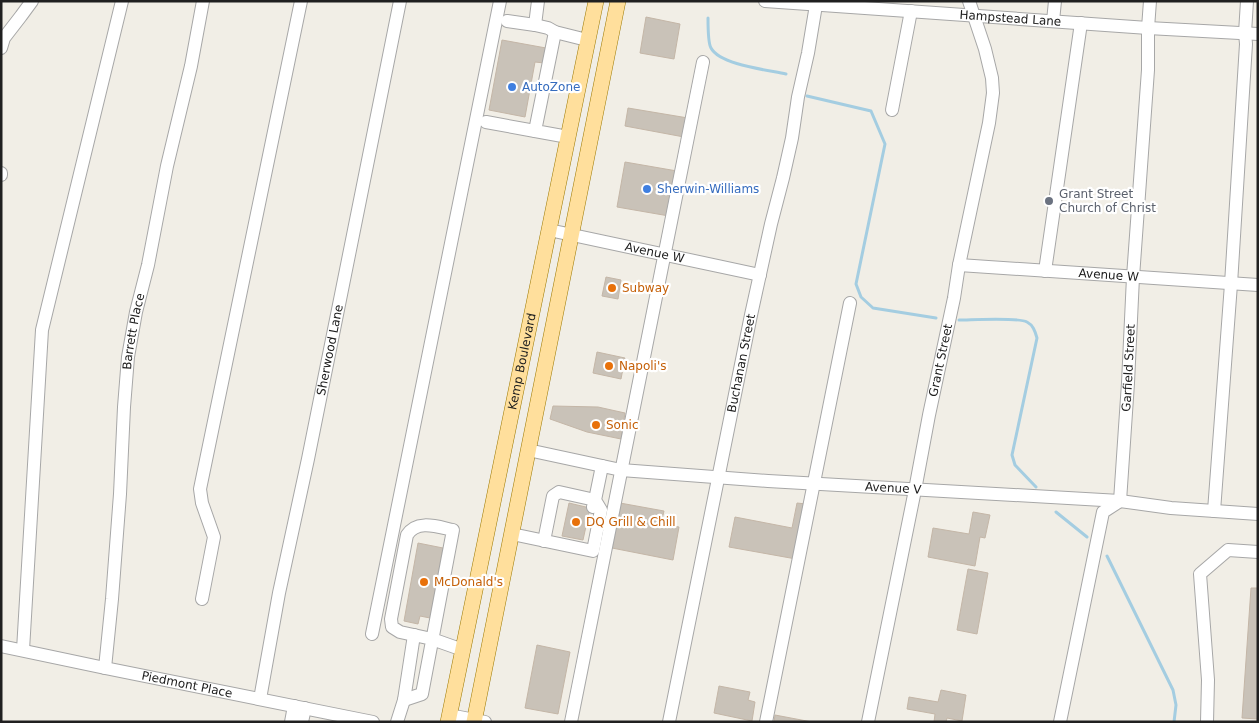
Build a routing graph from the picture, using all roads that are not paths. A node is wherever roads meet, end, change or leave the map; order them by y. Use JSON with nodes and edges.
{"nodes":[{"id":1,"x":32,"y":1,"type":"edge"},
{"id":2,"x":122,"y":1,"type":"edge"},
{"id":3,"x":203,"y":1,"type":"edge"},
{"id":4,"x":300,"y":1,"type":"edge"},
{"id":5,"x":400,"y":1,"type":"edge"},
{"id":6,"x":500,"y":1,"type":"edge"},
{"id":7,"x":538,"y":1,"type":"edge"},
{"id":8,"x":596,"y":1,"type":"edge"},
{"id":9,"x":618,"y":1,"type":"edge"},
{"id":10,"x":764,"y":1,"type":"edge"},
{"id":11,"x":969,"y":1,"type":"edge"},
{"id":12,"x":1054,"y":1,"type":"edge"},
{"id":13,"x":1150,"y":1,"type":"edge"},
{"id":14,"x":1247,"y":1,"type":"edge"},
{"id":15,"x":816,"y":5,"type":"junction"},
{"id":16,"x":859,"y":5,"type":"edge"},
{"id":17,"x":911,"y":12,"type":"junction"},
{"id":18,"x":974,"y":16,"type":"junction"},
{"id":19,"x":506,"y":21,"type":"dead end"},
{"id":20,"x":1053,"y":21,"type":"junction"},
{"id":21,"x":1081,"y":23,"type":"junction"},
{"id":22,"x":535,"y":25,"type":"junction"},
{"id":23,"x":1148,"y":28,"type":"junction"},
{"id":24,"x":555,"y":32,"type":"junction"},
{"id":25,"x":1251,"y":33,"type":"edge"},
{"id":26,"x":587,"y":40,"type":"junction"},
{"id":27,"x":2,"y":41,"type":"edge"},
{"id":28,"x":703,"y":62,"type":"dead end"},
{"id":29,"x":892,"y":110,"type":"dead end"},
{"id":30,"x":486,"y":122,"type":"dead end"},
{"id":31,"x":535,"y":130,"type":"junction"},
{"id":32,"x":568,"y":137,"type":"junction"},
{"id":33,"x":549,"y":230,"type":"junction"},
{"id":34,"x":571,"y":235,"type":"junction"},
{"id":35,"x":664,"y":254,"type":"junction"},
{"id":36,"x":959,"y":265,"type":"junction"},
{"id":37,"x":1045,"y":271,"type":"junction"},
{"id":38,"x":760,"y":275,"type":"junction"},
{"id":39,"x":1133,"y":277,"type":"junction"},
{"id":40,"x":1232,"y":284,"type":"junction"},
{"id":41,"x":1258,"y":285,"type":"edge"},
{"id":42,"x":850,"y":303,"type":"dead end"},
{"id":43,"x":505,"y":444,"type":"junction"},
{"id":44,"x":528,"y":450,"type":"junction"},
{"id":45,"x":602,"y":466,"type":"junction"},
{"id":46,"x":621,"y":470,"type":"junction"},
{"id":47,"x":718,"y":477,"type":"junction"},
{"id":48,"x":814,"y":484,"type":"junction"},
{"id":49,"x":915,"y":490,"type":"junction"},
{"id":50,"x":595,"y":500,"type":"junction"},
{"id":51,"x":1120,"y":501,"type":"junction"},
{"id":52,"x":1214,"y":511,"type":"junction"},
{"id":53,"x":1258,"y":514,"type":"edge"},
{"id":54,"x":512,"y":534,"type":"junction"},
{"id":55,"x":544,"y":541,"type":"junction"},
{"id":56,"x":1258,"y":552,"type":"edge"},
{"id":57,"x":202,"y":599,"type":"dead end"},
{"id":58,"x":372,"y":634,"type":"dead end"},
{"id":59,"x":414,"y":635,"type":"junction"},
{"id":60,"x":432,"y":639,"type":"junction"},
{"id":61,"x":1,"y":646,"type":"edge"},
{"id":62,"x":23,"y":650,"type":"junction"},
{"id":63,"x":462,"y":650,"type":"junction"},
{"id":64,"x":105,"y":668,"type":"junction"},
{"id":65,"x":260,"y":699,"type":"junction"},
{"id":66,"x":404,"y":700,"type":"junction"},
{"id":67,"x":300,"y":707,"type":"junction"},
{"id":68,"x":324,"y":717,"type":"edge"},
{"id":69,"x":449,"y":718,"type":"edge"},
{"id":70,"x":478,"y":721,"type":"edge"},
{"id":71,"x":291,"y":722,"type":"edge"},
{"id":72,"x":302,"y":722,"type":"edge"},
{"id":73,"x":373,"y":722,"type":"edge"},
{"id":74,"x":397,"y":722,"type":"edge"},
{"id":75,"x":571,"y":722,"type":"edge"},
{"id":76,"x":669,"y":722,"type":"edge"},
{"id":77,"x":766,"y":722,"type":"edge"},
{"id":78,"x":868,"y":722,"type":"edge"},
{"id":79,"x":1060,"y":722,"type":"edge"},
{"id":80,"x":1207,"y":722,"type":"edge"}],
"edges":[{"from":1,"to":27,"type":"street"},
{"from":2,"to":62,"type":"street"},
{"from":3,"to":64,"type":"street","name":"Barrett Place"},
{"from":4,"to":57,"type":"street"},
{"from":5,"to":65,"type":"street","name":"Sherwood Lane"},
{"from":6,"to":58,"type":"street"},
{"from":7,"to":22,"type":"street"},
{"from":8,"to":26,"type":"main road","name":"Kemp Boulevard"},
{"from":9,"to":34,"type":"main road","name":"Kemp Boulevard"},
{"from":10,"to":15,"type":"street","name":"Hampstead Lane"},
{"from":11,"to":18,"type":"street","name":"Grant Street"},
{"from":12,"to":20,"type":"street"},
{"from":13,"to":23,"type":"street","name":"Garfield Street"},
{"from":14,"to":25,"type":"street"},
{"from":15,"to":16,"type":"street","name":"Hampstead Lane"},
{"from":15,"to":38,"type":"street","name":"Buchanan Street"},
{"from":16,"to":17,"type":"street","name":"Hampstead Lane"},
{"from":17,"to":18,"type":"street","name":"Hampstead Lane"},
{"from":17,"to":29,"type":"street"},
{"from":18,"to":20,"type":"street","name":"Hampstead Lane"},
{"from":18,"to":36,"type":"street","name":"Grant Street"},
{"from":19,"to":22,"type":"street"},
{"from":20,"to":21,"type":"street","name":"Hampstead Lane"},
{"from":21,"to":23,"type":"street","name":"Hampstead Lane"},
{"from":21,"to":37,"type":"street"},
{"from":22,"to":24,"type":"street"},
{"from":23,"to":25,"type":"street","name":"Hampstead Lane"},
{"from":23,"to":39,"type":"street","name":"Garfield Street"},
{"from":24,"to":26,"type":"street"},
{"from":24,"to":31,"type":"street"},
{"from":25,"to":40,"type":"street"},
{"from":26,"to":32,"type":"main road","name":"Kemp Boulevard"},
{"from":28,"to":35,"type":"street"},
{"from":30,"to":31,"type":"street"},
{"from":31,"to":32,"type":"street"},
{"from":32,"to":33,"type":"main road","name":"Kemp Boulevard"},
{"from":33,"to":34,"type":"street","name":"Avenue W"},
{"from":33,"to":43,"type":"main road","name":"Kemp Boulevard"},
{"from":34,"to":35,"type":"street","name":"Avenue W"},
{"from":34,"to":44,"type":"main road","name":"Kemp Boulevard"},
{"from":35,"to":38,"type":"street","name":"Avenue W"},
{"from":35,"to":46,"type":"street"},
{"from":36,"to":37,"type":"street","name":"Avenue W"},
{"from":36,"to":49,"type":"street","name":"Grant Street"},
{"from":37,"to":39,"type":"street","name":"Avenue W"},
{"from":38,"to":47,"type":"street","name":"Buchanan Street"},
{"from":39,"to":40,"type":"street","name":"Avenue W"},
{"from":39,"to":51,"type":"street","name":"Garfield Street"},
{"from":40,"to":41,"type":"street","name":"Avenue W"},
{"from":40,"to":52,"type":"street"},
{"from":42,"to":48,"type":"street"},
{"from":43,"to":44,"type":"main road"},
{"from":43,"to":63,"type":"main road","name":"Kemp Boulevard"},
{"from":44,"to":45,"type":"street","name":"Avenue V"},
{"from":44,"to":54,"type":"main road","name":"Kemp Boulevard"},
{"from":45,"to":46,"type":"street","name":"Avenue V"},
{"from":45,"to":50,"type":"street"},
{"from":46,"to":47,"type":"street","name":"Avenue V"},
{"from":46,"to":75,"type":"street"},
{"from":47,"to":48,"type":"street","name":"Avenue V"},
{"from":47,"to":76,"type":"street","name":"Buchanan Street"},
{"from":48,"to":49,"type":"street","name":"Avenue V"},
{"from":48,"to":77,"type":"street"},
{"from":49,"to":51,"type":"street","name":"Avenue V"},
{"from":49,"to":78,"type":"street","name":"Grant Street"},
{"from":50,"to":55,"type":"street"},
{"from":50,"to":55,"type":"street"},
{"from":51,"to":52,"type":"street","name":"Avenue V"},
{"from":51,"to":79,"type":"street"},
{"from":52,"to":53,"type":"street","name":"Avenue V"},
{"from":54,"to":55,"type":"street"},
{"from":54,"to":70,"type":"main road","name":"Kemp Boulevard"},
{"from":56,"to":80,"type":"street"},
{"from":59,"to":60,"type":"street"},
{"from":59,"to":60,"type":"street"},
{"from":59,"to":66,"type":"street"},
{"from":60,"to":63,"type":"street"},
{"from":60,"to":66,"type":"street"},
{"from":61,"to":62,"type":"street","name":"Piedmont Place"},
{"from":62,"to":64,"type":"street","name":"Piedmont Place"},
{"from":63,"to":69,"type":"main road","name":"Kemp Boulevard"},
{"from":64,"to":65,"type":"street","name":"Piedmont Place"},
{"from":65,"to":67,"type":"street","name":"Piedmont Place"},
{"from":66,"to":74,"type":"street"},
{"from":67,"to":68,"type":"street","name":"Piedmont Place"},
{"from":67,"to":71,"type":"street"},
{"from":67,"to":72,"type":"street"},
{"from":68,"to":73,"type":"street","name":"Piedmont Place"},
{"from":69,"to":70,"type":"street"}]}
